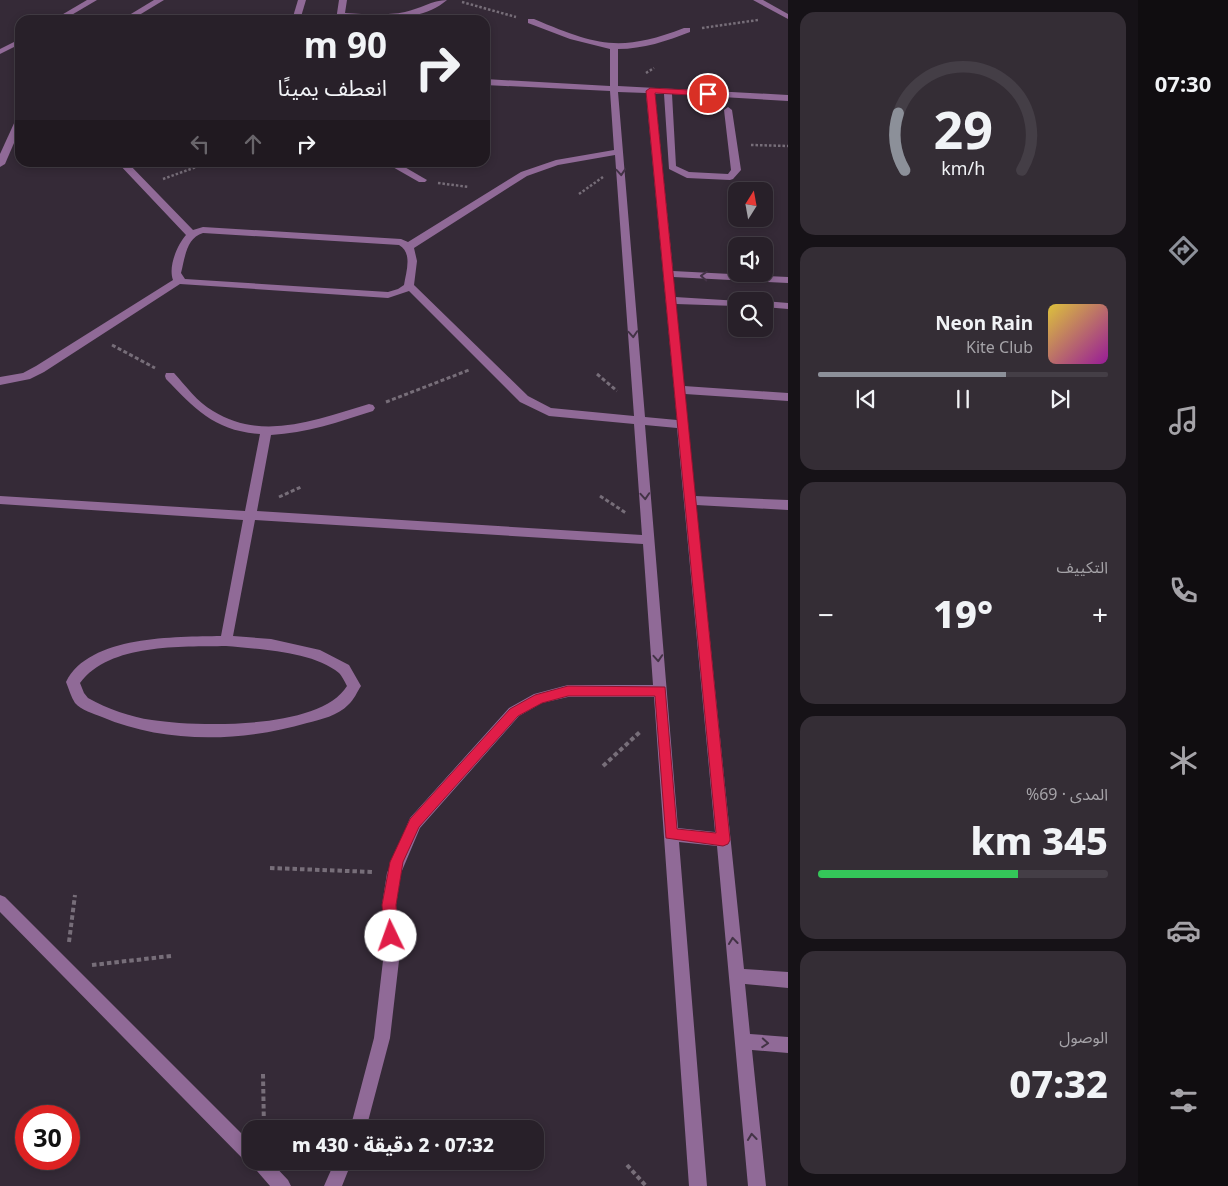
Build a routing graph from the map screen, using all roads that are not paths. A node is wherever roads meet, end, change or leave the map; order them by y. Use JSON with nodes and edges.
{"nodes":[{"id":1,"x":94,"y":0,"type":"edge"},
{"id":2,"x":160,"y":0,"type":"edge"},
{"id":3,"x":302,"y":0,"type":"edge"},
{"id":4,"x":343,"y":0,"type":"edge"},
{"id":5,"x":443,"y":0,"type":"edge"},
{"id":6,"x":757,"y":0,"type":"edge"},
{"id":7,"x":66,"y":15,"type":"edge"},
{"id":8,"x":134,"y":15,"type":"edge"},
{"id":9,"x":298,"y":15,"type":"edge"},
{"id":10,"x":341,"y":15,"type":"edge"},
{"id":11,"x":408,"y":15,"type":"edge"},
{"id":12,"x":787,"y":16,"type":"edge"},
{"id":13,"x":532,"y":21,"type":"road end"},
{"id":14,"x":687,"y":30,"type":"road end"},
{"id":15,"x":15,"y":44,"type":"edge"},
{"id":16,"x":614,"y":47,"type":"junction"},
{"id":17,"x":0,"y":52,"type":"edge"},
{"id":18,"x":490,"y":82,"type":"edge"},
{"id":19,"x":614,"y":89,"type":"junction"},
{"id":20,"x":650,"y":91,"type":"junction"},
{"id":21,"x":668,"y":92,"type":"junction"},
{"id":22,"x":788,"y":98,"type":"edge"},
{"id":23,"x":728,"y":110,"type":"dead end"},
{"id":24,"x":15,"y":130,"type":"edge"},
{"id":25,"x":15,"y":144,"type":"edge"},
{"id":26,"x":8,"y":145,"type":"junction"},
{"id":27,"x":620,"y":158,"type":"junction"},
{"id":28,"x":1,"y":160,"type":"edge"},
{"id":29,"x":126,"y":167,"type":"edge"},
{"id":30,"x":397,"y":167,"type":"edge"},
{"id":31,"x":422,"y":180,"type":"road end"},
{"id":32,"x":191,"y":234,"type":"junction"},
{"id":33,"x":409,"y":246,"type":"junction"},
{"id":34,"x":668,"y":274,"type":"junction"},
{"id":35,"x":180,"y":280,"type":"junction"},
{"id":36,"x":788,"y":280,"type":"edge"},
{"id":37,"x":408,"y":286,"type":"junction"},
{"id":38,"x":671,"y":300,"type":"junction"},
{"id":39,"x":728,"y":303,"type":"edge"},
{"id":40,"x":773,"y":305,"type":"edge"},
{"id":41,"x":788,"y":306,"type":"edge"},
{"id":42,"x":170,"y":376,"type":"road end"},
{"id":43,"x":0,"y":381,"type":"edge"},
{"id":44,"x":680,"y":390,"type":"junction"},
{"id":45,"x":788,"y":397,"type":"edge"},
{"id":46,"x":369,"y":408,"type":"road end"},
{"id":47,"x":640,"y":421,"type":"junction"},
{"id":48,"x":683,"y":424,"type":"junction"},
{"id":49,"x":266,"y":431,"type":"junction"},
{"id":50,"x":0,"y":500,"type":"edge"},
{"id":51,"x":690,"y":500,"type":"junction"},
{"id":52,"x":788,"y":505,"type":"edge"},
{"id":53,"x":250,"y":516,"type":"junction"},
{"id":54,"x":649,"y":540,"type":"junction"},
{"id":55,"x":226,"y":641,"type":"junction"},
{"id":56,"x":660,"y":691,"type":"junction"},
{"id":57,"x":671,"y":834,"type":"junction"},
{"id":58,"x":723,"y":840,"type":"junction"},
{"id":59,"x":0,"y":902,"type":"edge"},
{"id":60,"x":736,"y":976,"type":"junction"},
{"id":61,"x":788,"y":980,"type":"edge"},
{"id":62,"x":743,"y":1041,"type":"junction"},
{"id":63,"x":788,"y":1045,"type":"edge"},
{"id":64,"x":360,"y":1120,"type":"edge"},
{"id":65,"x":242,"y":1146,"type":"edge"},
{"id":66,"x":267,"y":1170,"type":"edge"},
{"id":67,"x":340,"y":1170,"type":"edge"},
{"id":68,"x":282,"y":1186,"type":"edge"},
{"id":69,"x":333,"y":1186,"type":"edge"},
{"id":70,"x":698,"y":1186,"type":"edge"},
{"id":71,"x":757,"y":1186,"type":"edge"}],
"edges":[{"from":1,"to":7,"type":"street"},
{"from":2,"to":8,"type":"street"},
{"from":3,"to":9,"type":"street"},
{"from":4,"to":10,"type":"street"},
{"from":5,"to":11,"type":"street"},
{"from":6,"to":12,"type":"street"},
{"from":13,"to":16,"type":"street"},
{"from":14,"to":16,"type":"street"},
{"from":15,"to":17,"type":"street"},
{"from":16,"to":19,"type":"street"},
{"from":18,"to":19,"type":"street"},
{"from":19,"to":20,"type":"street"},
{"from":19,"to":27,"type":"street"},
{"from":20,"to":21,"type":"street"},
{"from":20,"to":34,"type":"street"},
{"from":21,"to":22,"type":"street"},
{"from":21,"to":23,"type":"street"},
{"from":24,"to":26,"type":"street"},
{"from":25,"to":26,"type":"street"},
{"from":26,"to":28,"type":"street"},
{"from":27,"to":33,"type":"street"},
{"from":27,"to":47,"type":"street","one_way":true},
{"from":29,"to":32,"type":"street"},
{"from":30,"to":31,"type":"street"},
{"from":32,"to":33,"type":"street"},
{"from":32,"to":35,"type":"street"},
{"from":33,"to":37,"type":"street"},
{"from":36,"to":34,"type":"street","one_way":true},
{"from":34,"to":38,"type":"street"},
{"from":35,"to":37,"type":"street"},
{"from":35,"to":43,"type":"street"},
{"from":37,"to":47,"type":"street"},
{"from":38,"to":39,"type":"street"},
{"from":38,"to":44,"type":"street"},
{"from":40,"to":41,"type":"street"},
{"from":42,"to":49,"type":"street"},
{"from":44,"to":45,"type":"street"},
{"from":44,"to":48,"type":"street"},
{"from":46,"to":49,"type":"street"},
{"from":47,"to":48,"type":"street"},
{"from":47,"to":54,"type":"street","one_way":true},
{"from":48,"to":51,"type":"street"},
{"from":49,"to":53,"type":"street"},
{"from":50,"to":53,"type":"street"},
{"from":51,"to":52,"type":"street"},
{"from":51,"to":58,"type":"street"},
{"from":53,"to":54,"type":"street"},
{"from":53,"to":55,"type":"street"},
{"from":54,"to":56,"type":"street","one_way":true},
{"from":55,"to":55,"type":"street"},
{"from":56,"to":57,"type":"street"},
{"from":56,"to":64,"type":"street"},
{"from":57,"to":58,"type":"street"},
{"from":57,"to":70,"type":"street"},
{"from":60,"to":58,"type":"street","one_way":true},
{"from":59,"to":65,"type":"street"},
{"from":60,"to":61,"type":"street"},
{"from":60,"to":62,"type":"street"},
{"from":62,"to":63,"type":"street","one_way":true},
{"from":71,"to":62,"type":"street","one_way":true},
{"from":66,"to":68,"type":"street"},
{"from":67,"to":69,"type":"street"}]}
